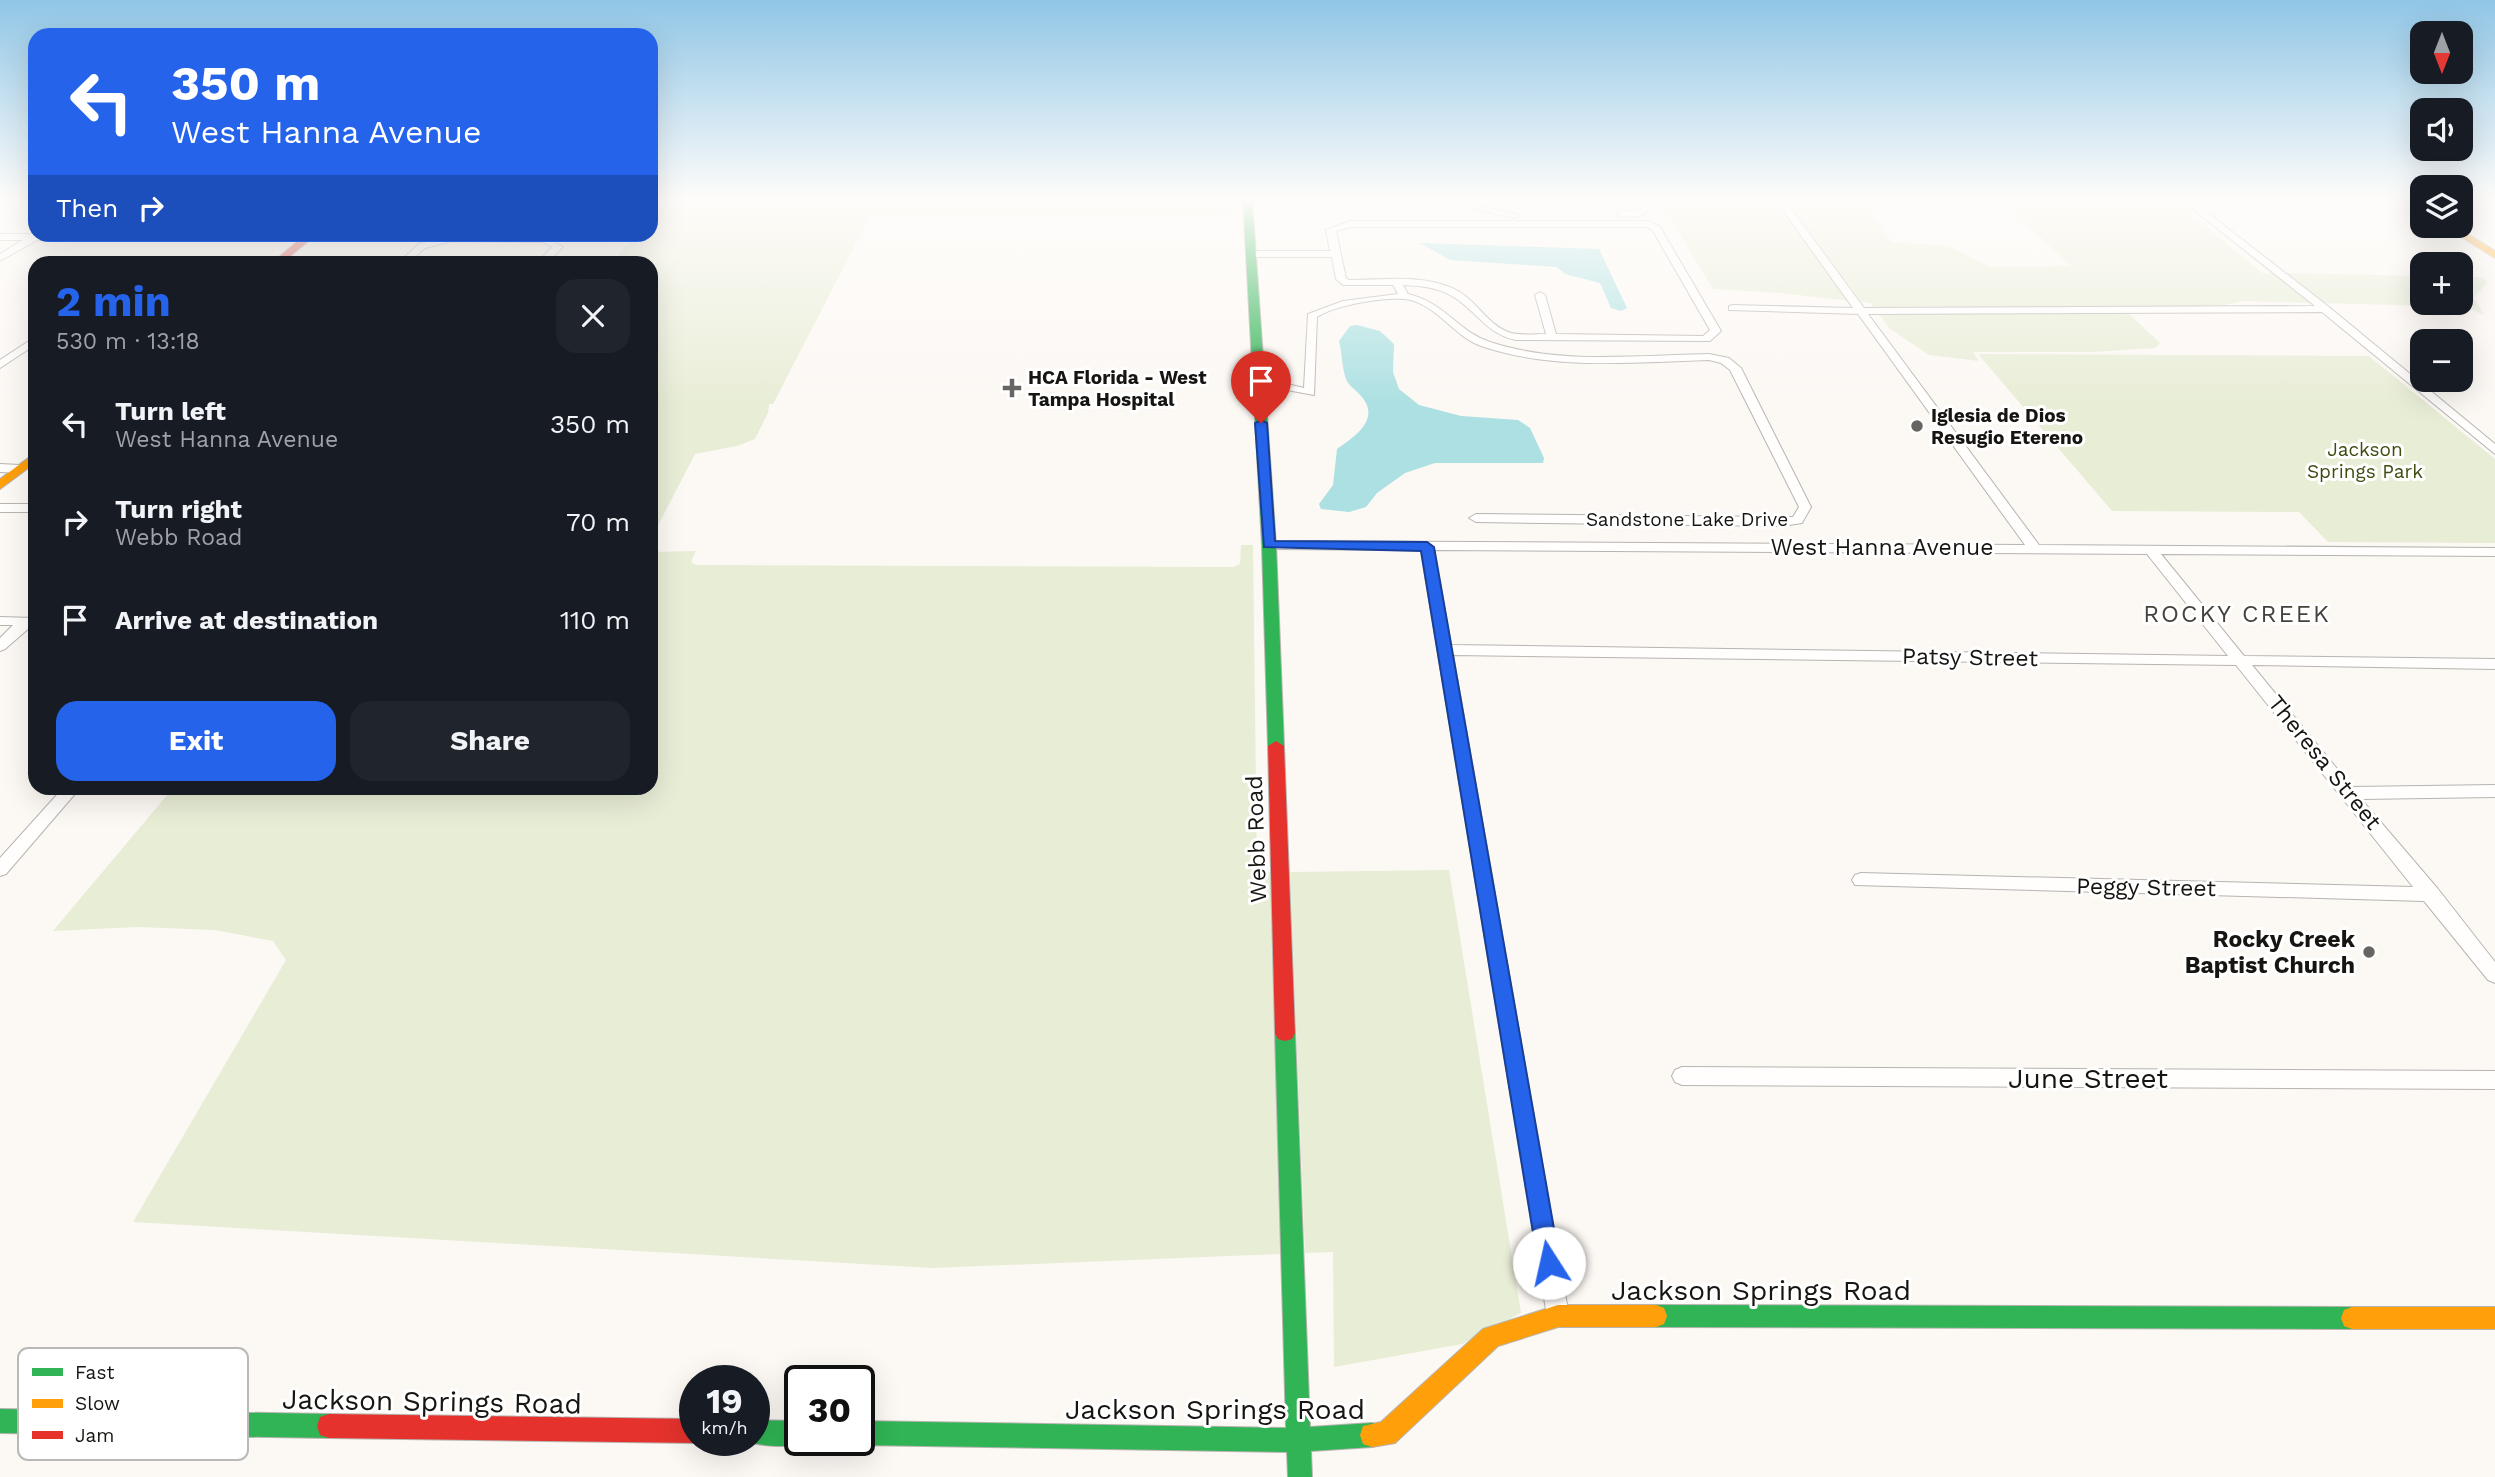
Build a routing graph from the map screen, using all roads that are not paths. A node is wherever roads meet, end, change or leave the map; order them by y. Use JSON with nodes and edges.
{"nodes":[{"id":1,"x":1251,"y":268,"type":"edge"},
{"id":2,"x":1339,"y":268,"type":"edge"},
{"id":3,"x":1680,"y":268,"type":"edge"},
{"id":4,"x":1830,"y":268,"type":"edge"},
{"id":5,"x":2272,"y":268,"type":"edge"},
{"id":6,"x":1397,"y":284,"type":"junction"},
{"id":7,"x":1540,"y":295,"type":"dead end"},
{"id":8,"x":1404,"y":296,"type":"junction"},
{"id":9,"x":1733,"y":308,"type":"dead end"},
{"id":10,"x":2325,"y":309,"type":"junction"},
{"id":11,"x":1862,"y":311,"type":"junction"},
{"id":12,"x":1552,"y":337,"type":"junction"},
{"id":13,"x":28,"y":345,"type":"edge"},
{"id":14,"x":0,"y":365,"type":"edge"},
{"id":15,"x":1259,"y":392,"type":"junction"},
{"id":16,"x":2495,"y":450,"type":"edge"},
{"id":17,"x":28,"y":463,"type":"edge"},
{"id":18,"x":0,"y":468,"type":"edge"},
{"id":19,"x":20,"y":469,"type":"junction"},
{"id":20,"x":0,"y":485,"type":"edge"},
{"id":21,"x":0,"y":508,"type":"edge"},
{"id":22,"x":28,"y":508,"type":"edge"},
{"id":23,"x":1476,"y":518,"type":"dead end"},
{"id":24,"x":1269,"y":545,"type":"junction"},
{"id":25,"x":1427,"y":547,"type":"junction"},
{"id":26,"x":2034,"y":548,"type":"junction"},
{"id":27,"x":2152,"y":552,"type":"junction"},
{"id":28,"x":2495,"y":552,"type":"edge"},
{"id":29,"x":0,"y":621,"type":"edge"},
{"id":30,"x":28,"y":621,"type":"edge"},
{"id":31,"x":28,"y":623,"type":"edge"},
{"id":32,"x":0,"y":646,"type":"edge"},
{"id":33,"x":1446,"y":650,"type":"junction"},
{"id":34,"x":2242,"y":661,"type":"junction"},
{"id":35,"x":2495,"y":664,"type":"edge"},
{"id":36,"x":2495,"y":791,"type":"edge"},
{"id":37,"x":2350,"y":793,"type":"junction"},
{"id":38,"x":66,"y":795,"type":"edge"},
{"id":39,"x":0,"y":869,"type":"edge"},
{"id":40,"x":1861,"y":880,"type":"dead end"},
{"id":41,"x":2432,"y":894,"type":"junction"},
{"id":42,"x":2495,"y":975,"type":"edge"},
{"id":43,"x":1682,"y":1076,"type":"dead end"},
{"id":44,"x":2495,"y":1080,"type":"edge"},
{"id":45,"x":1558,"y":1316,"type":"junction"},
{"id":46,"x":2495,"y":1318,"type":"edge"},
{"id":47,"x":0,"y":1421,"type":"edge"},
{"id":48,"x":18,"y":1421,"type":"edge"},
{"id":49,"x":248,"y":1425,"type":"edge"},
{"id":50,"x":679,"y":1431,"type":"edge"},
{"id":51,"x":875,"y":1433,"type":"edge"},
{"id":52,"x":1300,"y":1440,"type":"junction"},
{"id":53,"x":1300,"y":1477,"type":"edge"}],
"edges":[{"from":1,"to":15,"type":"street","name":"Webb Road"},
{"from":2,"to":6,"type":"street"},
{"from":3,"to":12,"type":"street"},
{"from":4,"to":11,"type":"street"},
{"from":5,"to":10,"type":"street"},
{"from":6,"to":8,"type":"street"},
{"from":6,"to":12,"type":"street"},
{"from":7,"to":12,"type":"street"},
{"from":8,"to":15,"type":"street"},
{"from":8,"to":23,"type":"street","name":"Sandstone Lake Drive"},
{"from":9,"to":11,"type":"street"},
{"from":10,"to":11,"type":"street"},
{"from":10,"to":16,"type":"street"},
{"from":11,"to":26,"type":"street"},
{"from":13,"to":14,"type":"street"},
{"from":15,"to":24,"type":"street","name":"Webb Road"},
{"from":17,"to":19,"type":"street"},
{"from":18,"to":19,"type":"street"},
{"from":19,"to":20,"type":"street"},
{"from":21,"to":22,"type":"street"},
{"from":24,"to":25,"type":"street","name":"West Hanna Avenue"},
{"from":24,"to":52,"type":"street","name":"Webb Road"},
{"from":25,"to":26,"type":"street","name":"West Hanna Avenue"},
{"from":25,"to":33,"type":"street"},
{"from":26,"to":27,"type":"street","name":"West Hanna Avenue"},
{"from":27,"to":28,"type":"street","name":"West Hanna Avenue"},
{"from":27,"to":34,"type":"street","name":"Theresa Street"},
{"from":29,"to":30,"type":"street"},
{"from":31,"to":32,"type":"street"},
{"from":33,"to":34,"type":"street","name":"Patsy Street"},
{"from":33,"to":45,"type":"street"},
{"from":34,"to":35,"type":"street","name":"Patsy Street"},
{"from":34,"to":37,"type":"street","name":"Theresa Street"},
{"from":36,"to":37,"type":"street"},
{"from":37,"to":41,"type":"street","name":"Theresa Street"},
{"from":38,"to":39,"type":"street"},
{"from":40,"to":41,"type":"street","name":"Peggy Street"},
{"from":41,"to":42,"type":"street","name":"Theresa Street"},
{"from":43,"to":44,"type":"street","name":"June Street"},
{"from":45,"to":46,"type":"street","name":"Jackson Springs Road"},
{"from":45,"to":52,"type":"street","name":"Jackson Springs Road"},
{"from":47,"to":48,"type":"street","name":"Jackson Springs Road"},
{"from":49,"to":50,"type":"street","name":"Jackson Springs Road"},
{"from":51,"to":52,"type":"street","name":"Jackson Springs Road"},
{"from":52,"to":53,"type":"street","name":"Webb Road"}]}
